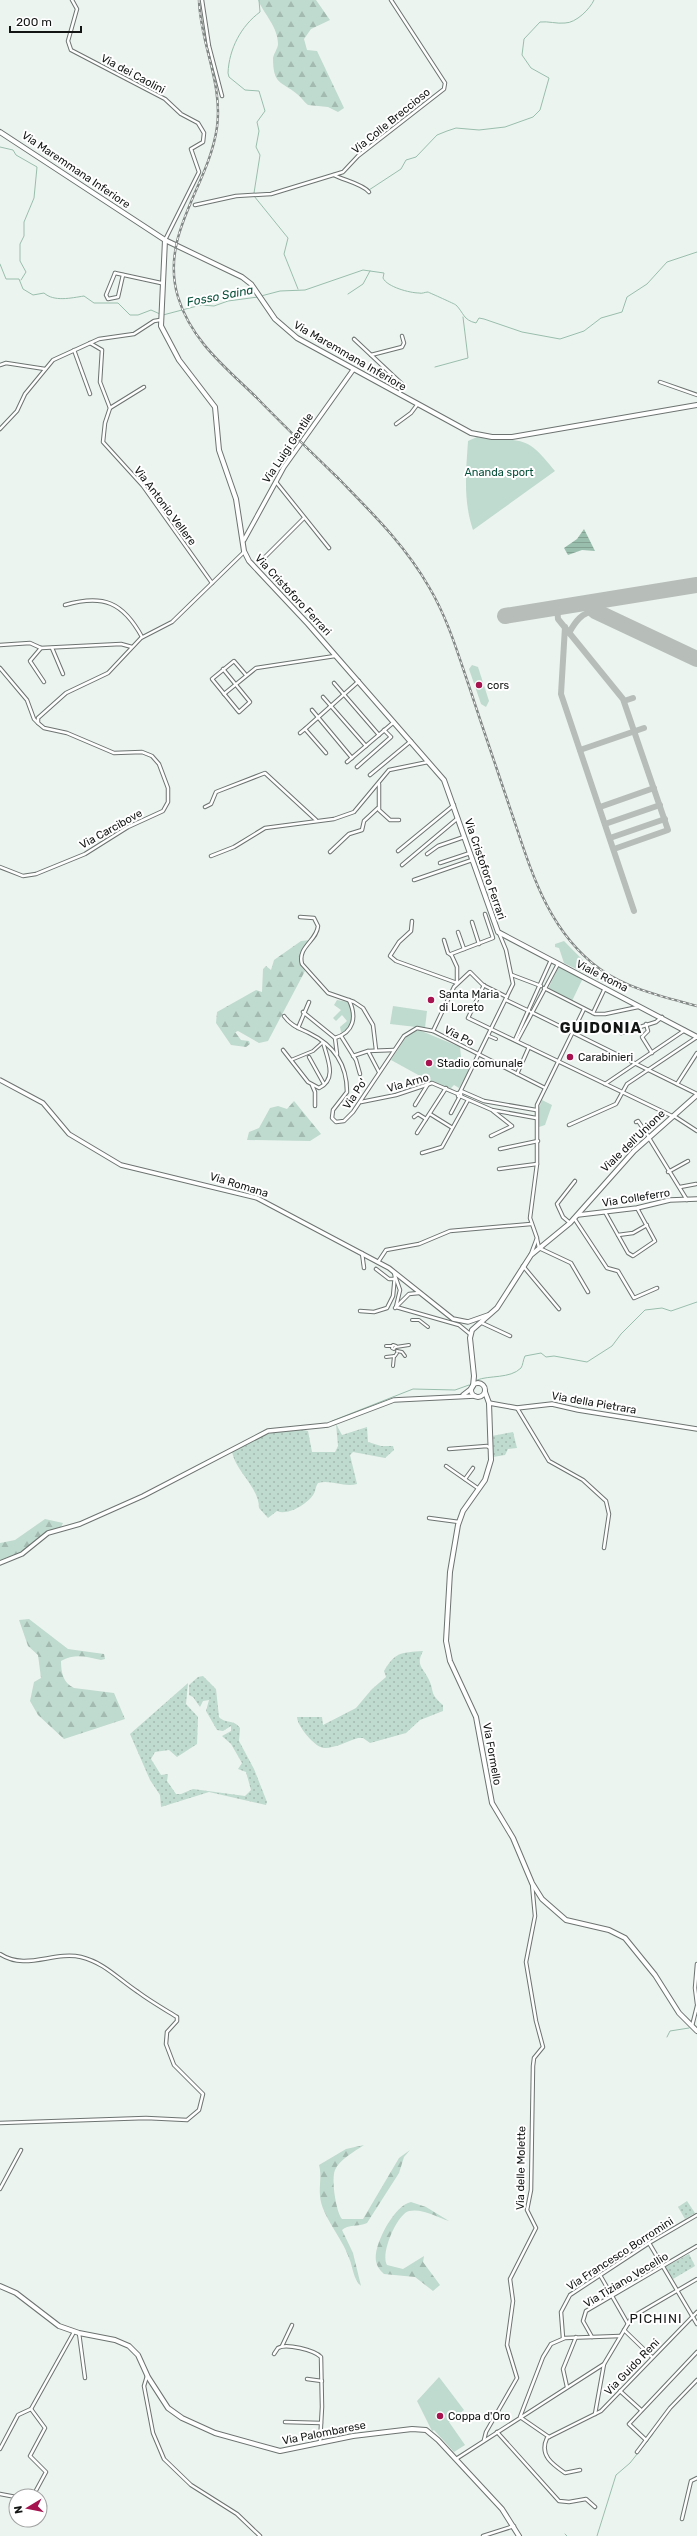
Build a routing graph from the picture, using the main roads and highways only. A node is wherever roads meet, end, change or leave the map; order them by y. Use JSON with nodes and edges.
{"nodes":[{"id":1,"x":0,"y":132,"type":"edge"},
{"id":2,"x":165,"y":240,"type":"junction"},
{"id":3,"x":697,"y":405,"type":"edge"},
{"id":4,"x":498,"y":932,"type":"joint"},
{"id":5,"x":697,"y":1037,"type":"edge"},
{"id":6,"x":697,"y":1095,"type":"edge"},
{"id":7,"x":474,"y":1376,"type":"junction"},
{"id":8,"x":480,"y":1383,"type":"junction"},
{"id":9,"x":472,"y":1387,"type":"junction"},
{"id":10,"x":485,"y":1392,"type":"junction"},
{"id":11,"x":477,"y":1397,"type":"junction"},
{"id":12,"x":489,"y":1403,"type":"junction"},
{"id":13,"x":697,"y":2031,"type":"edge"},
{"id":14,"x":0,"y":2286,"type":"edge"},
{"id":15,"x":519,"y":2536,"type":"edge"}],
"edges":[{"from":1,"to":2,"type":"main road","name":"Via Maremmana Inferiore"},
{"from":2,"to":3,"type":"main road","name":"Via Maremmana Inferiore"},
{"from":2,"to":4,"type":"main road","name":"Via Cristoforo Ferrari"},
{"from":4,"to":5,"type":"main road","name":"Viale Roma"},
{"from":6,"to":7,"type":"main road","name":"Viale dell'Unione"},
{"from":7,"to":8,"type":"main road","name":"Via Formello"},
{"from":7,"to":9,"type":"main road"},
{"from":8,"to":9,"type":"main road"},
{"from":8,"to":10,"type":"main road","name":"Via Formello"},
{"from":9,"to":11,"type":"main road"},
{"from":10,"to":11,"type":"main road"},
{"from":10,"to":12,"type":"main road","name":"Via Formello"},
{"from":11,"to":12,"type":"main road"},
{"from":12,"to":13,"type":"main road","name":"Via Formello"},
{"from":14,"to":15,"type":"main road","name":"Via Palombarese"}]}
